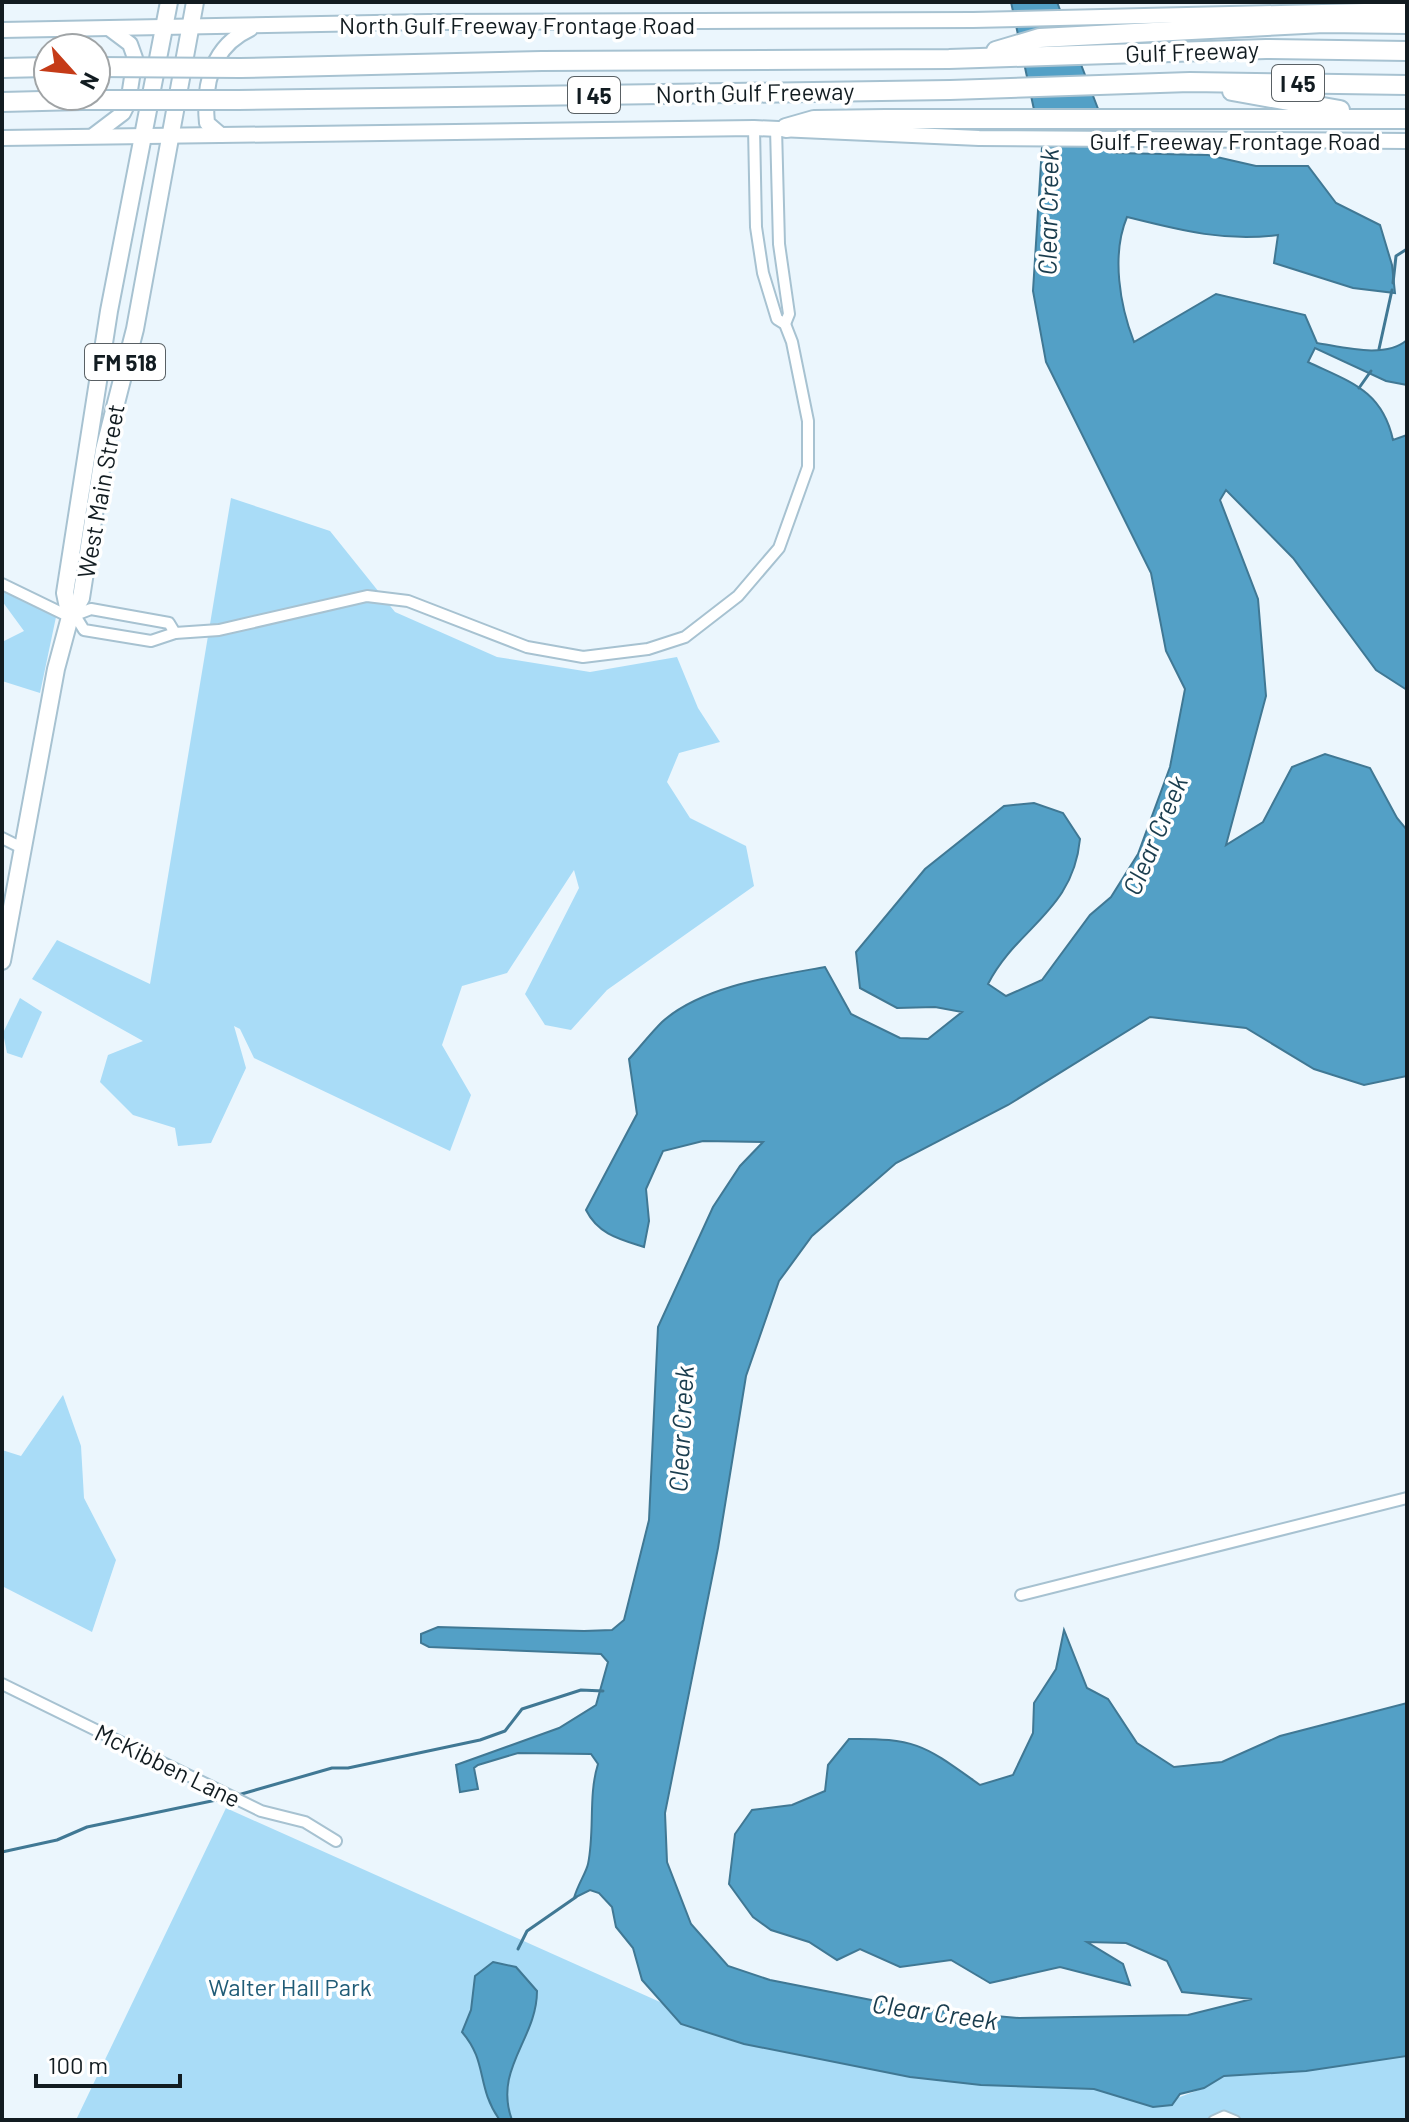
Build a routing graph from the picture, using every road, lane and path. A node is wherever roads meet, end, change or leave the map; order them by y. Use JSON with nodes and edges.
{"nodes":[{"id":1,"x":169,"y":2,"type":"edge"},
{"id":2,"x":195,"y":2,"type":"edge"},
{"id":3,"x":1407,"y":10,"type":"edge"},
{"id":4,"x":192,"y":24,"type":"junction"},
{"id":5,"x":1407,"y":24,"type":"edge"},
{"id":6,"x":258,"y":25,"type":"junction"},
{"id":7,"x":164,"y":27,"type":"junction"},
{"id":8,"x":110,"y":29,"type":"junction"},
{"id":9,"x":2,"y":30,"type":"edge"},
{"id":10,"x":1407,"y":51,"type":"edge"},
{"id":11,"x":1073,"y":55,"type":"joint"},
{"id":12,"x":973,"y":59,"type":"junction"},
{"id":13,"x":32,"y":67,"type":"edge"},
{"id":14,"x":112,"y":67,"type":"edge"},
{"id":15,"x":2,"y":68,"type":"edge"},
{"id":16,"x":1190,"y":82,"type":"junction"},
{"id":17,"x":1121,"y":83,"type":"joint"},
{"id":18,"x":1407,"y":85,"type":"edge"},
{"id":19,"x":2,"y":102,"type":"edge"},
{"id":20,"x":1407,"y":118,"type":"edge"},
{"id":21,"x":754,"y":128,"type":"junction"},
{"id":22,"x":781,"y":128,"type":"junction"},
{"id":23,"x":221,"y":135,"type":"junction"},
{"id":24,"x":142,"y":136,"type":"junction"},
{"id":25,"x":173,"y":136,"type":"junction"},
{"id":26,"x":90,"y":137,"type":"junction"},
{"id":27,"x":2,"y":138,"type":"edge"},
{"id":28,"x":1407,"y":141,"type":"edge"},
{"id":29,"x":785,"y":324,"type":"junction"},
{"id":30,"x":2,"y":584,"type":"edge"},
{"id":31,"x":73,"y":617,"type":"junction"},
{"id":32,"x":175,"y":633,"type":"junction"},
{"id":33,"x":2,"y":838,"type":"edge"},
{"id":34,"x":24,"y":849,"type":"junction"},
{"id":35,"x":2,"y":961,"type":"edge"},
{"id":36,"x":1407,"y":1498,"type":"edge"},
{"id":37,"x":1021,"y":1595,"type":"dead end"},
{"id":38,"x":2,"y":1684,"type":"edge"},
{"id":39,"x":336,"y":1841,"type":"dead end"},
{"id":40,"x":1213,"y":2120,"type":"edge"},
{"id":41,"x":1236,"y":2120,"type":"edge"}],
"edges":[{"from":1,"to":7,"type":"main road","number":"FM 518"},
{"from":2,"to":4,"type":"main road","number":"FM 518"},
{"from":3,"to":6,"type":"main road","name":"North Gulf Freeway Frontage Road"},
{"from":4,"to":6,"type":"main road","name":"North Gulf Freeway Frontage Road"},
{"from":4,"to":7,"type":"main road","name":"North Gulf Freeway Frontage Road"},
{"from":4,"to":25,"type":"main road","number":"FM 518"},
{"from":5,"to":12,"type":"highway"},
{"from":6,"to":23,"type":"main road"},
{"from":7,"to":8,"type":"main road","name":"North Gulf Freeway Frontage Road"},
{"from":7,"to":24,"type":"main road","number":"FM 518"},
{"from":8,"to":9,"type":"main road","name":"North Gulf Freeway Frontage Road"},
{"from":8,"to":26,"type":"main road"},
{"from":10,"to":11,"type":"highway","name":"Gulf Freeway","number":"I 45"},
{"from":11,"to":12,"type":"highway","name":"North Gulf Freeway","number":"I 45"},
{"from":12,"to":14,"type":"highway","name":"North Gulf Freeway","number":"I 45","bridge":true},
{"from":13,"to":15,"type":"highway"},
{"from":16,"to":17,"type":"highway","name":"Gulf Freeway","number":"I 45"},
{"from":16,"to":18,"type":"highway","name":"Gulf Freeway","number":"I 45"},
{"from":16,"to":20,"type":"highway"},
{"from":17,"to":19,"type":"highway","name":"North Gulf Freeway","number":"I 45","bridge":true},
{"from":20,"to":22,"type":"highway"},
{"from":21,"to":22,"type":"main road"},
{"from":21,"to":23,"type":"main road"},
{"from":21,"to":29,"type":"street"},
{"from":22,"to":28,"type":"main road","name":"Gulf Freeway Frontage Road"},
{"from":22,"to":29,"type":"street"},
{"from":23,"to":25,"type":"main road"},
{"from":24,"to":25,"type":"main road"},
{"from":24,"to":26,"type":"main road"},
{"from":24,"to":31,"type":"main road","name":"West Main Street","number":"FM 518"},
{"from":25,"to":31,"type":"main road","name":"West Main Street","number":"FM 518"},
{"from":26,"to":27,"type":"main road"},
{"from":29,"to":32,"type":"street"},
{"from":30,"to":31,"type":"street"},
{"from":31,"to":32,"type":"street"},
{"from":31,"to":32,"type":"street"},
{"from":31,"to":34,"type":"main road","name":"West Main Street","number":"FM 518"},
{"from":33,"to":34,"type":"street"},
{"from":34,"to":35,"type":"main road","name":"West Main Street","number":"FM 518"},
{"from":36,"to":37,"type":"street"},
{"from":38,"to":39,"type":"street","name":"McKibben Lane"},
{"from":40,"to":41,"type":"street"}]}
